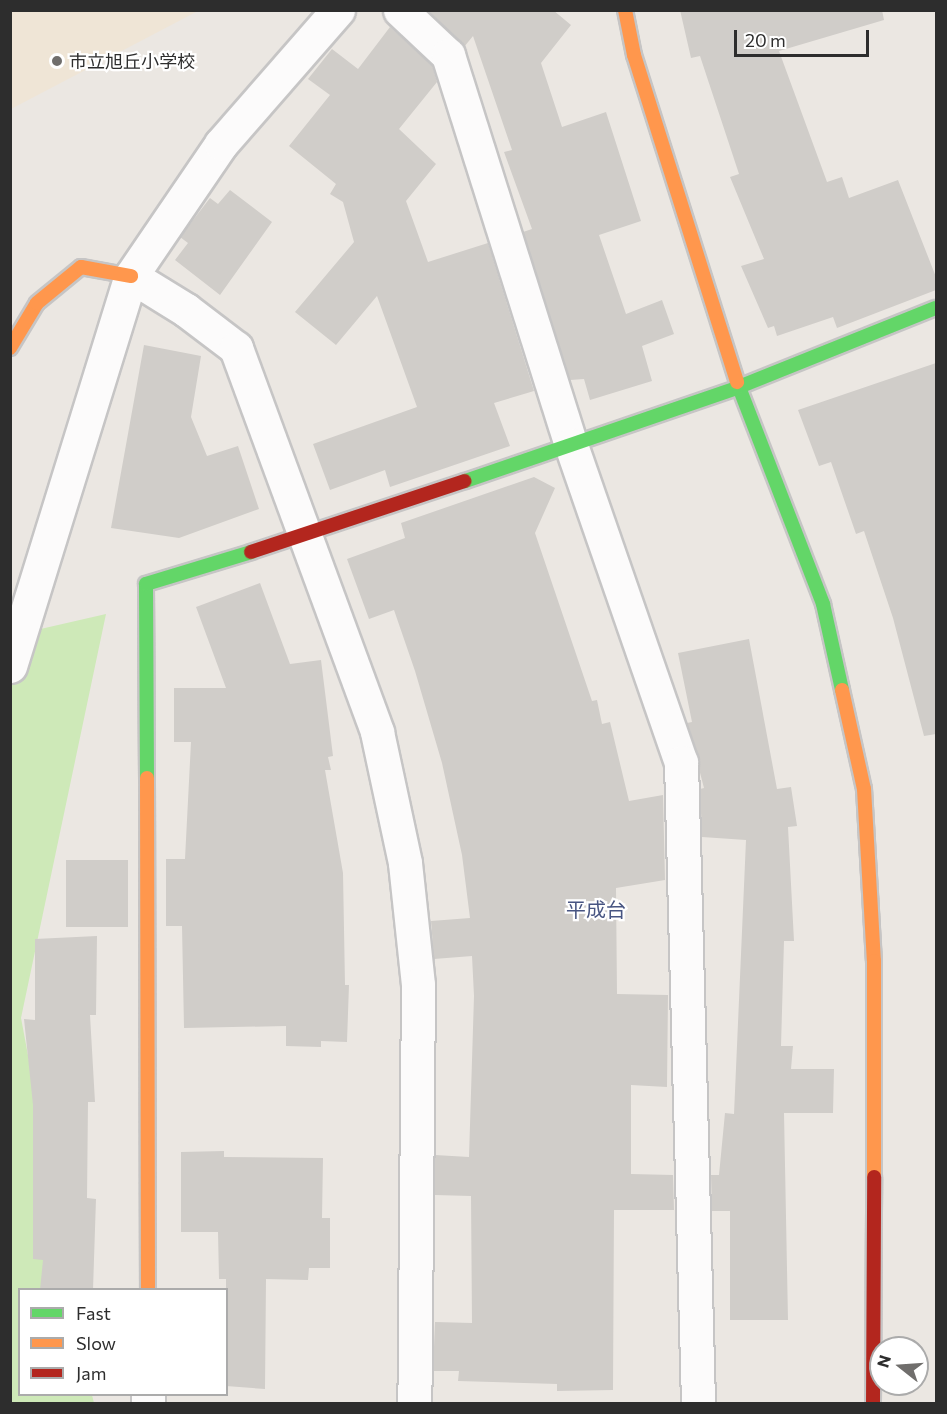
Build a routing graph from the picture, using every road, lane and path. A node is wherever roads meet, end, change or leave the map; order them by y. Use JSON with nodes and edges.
{"nodes":[{"id":1,"x":338,"y":10,"type":"edge"},
{"id":2,"x":400,"y":10,"type":"edge"},
{"id":3,"x":625,"y":10,"type":"edge"},
{"id":4,"x":131,"y":276,"type":"junction"},
{"id":5,"x":936,"y":308,"type":"edge"},
{"id":6,"x":10,"y":348,"type":"edge"},
{"id":7,"x":739,"y":387,"type":"junction"},
{"id":8,"x":571,"y":445,"type":"junction"},
{"id":9,"x":304,"y":536,"type":"junction"},
{"id":10,"x":10,"y":666,"type":"edge"},
{"id":11,"x":148,"y":1288,"type":"edge"},
{"id":12,"x":414,"y":1404,"type":"edge"},
{"id":13,"x":698,"y":1404,"type":"edge"},
{"id":14,"x":873,"y":1404,"type":"edge"}],
"edges":[{"from":1,"to":4,"type":"street"},
{"from":2,"to":8,"type":"street"},
{"from":3,"to":7,"type":"street"},
{"from":4,"to":6,"type":"street"},
{"from":4,"to":9,"type":"street"},
{"from":4,"to":10,"type":"street"},
{"from":5,"to":7,"type":"street"},
{"from":7,"to":8,"type":"street"},
{"from":7,"to":14,"type":"street"},
{"from":8,"to":9,"type":"street"},
{"from":8,"to":13,"type":"street"},
{"from":9,"to":11,"type":"street"},
{"from":9,"to":12,"type":"street"}]}
